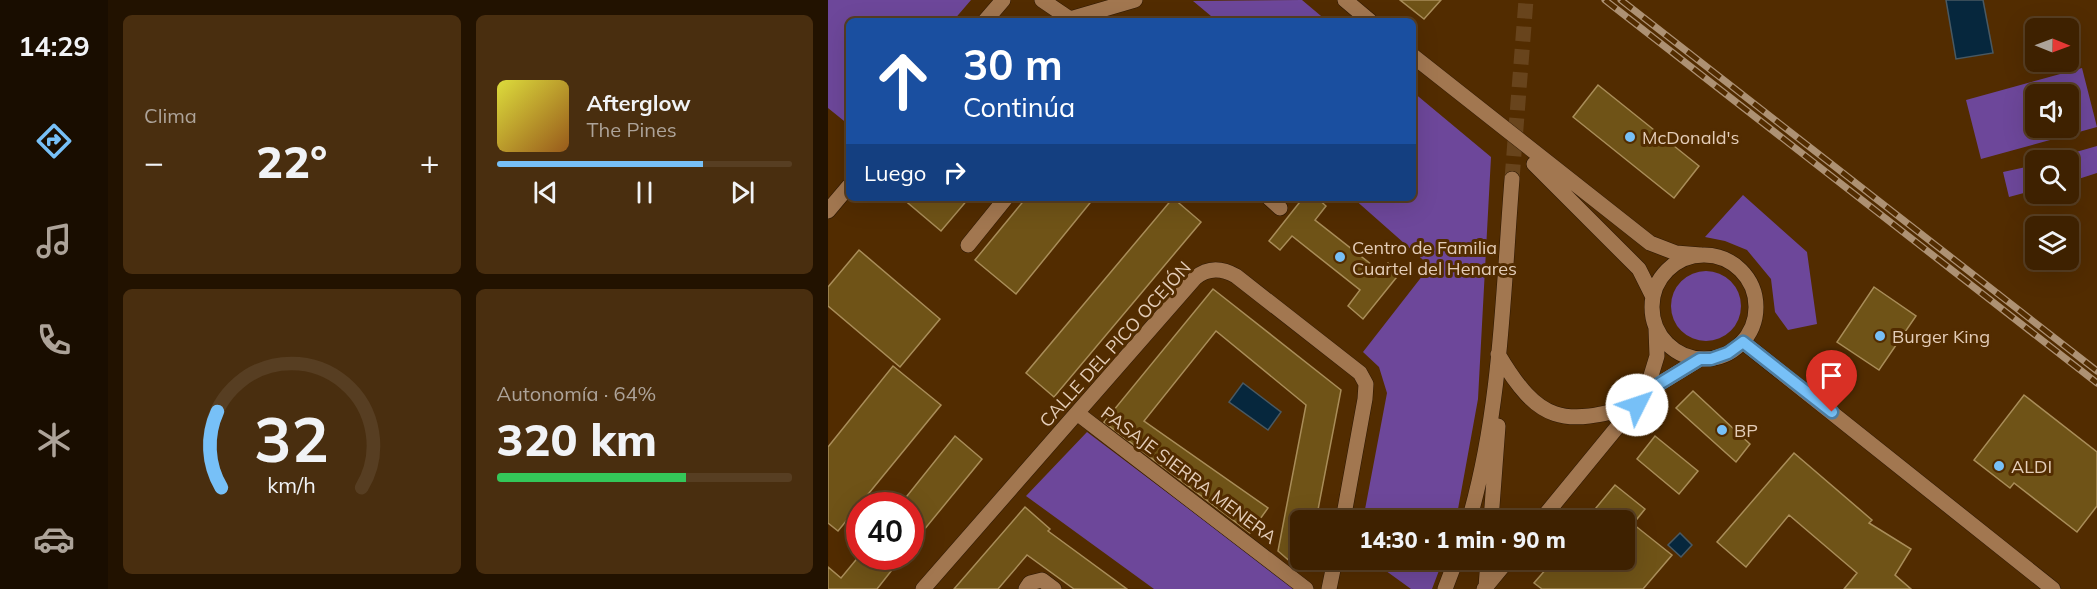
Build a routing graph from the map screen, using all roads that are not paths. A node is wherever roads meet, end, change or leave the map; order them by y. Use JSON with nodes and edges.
{"nodes":[{"id":1,"x":1003,"y":0,"type":"edge"},
{"id":2,"x":1042,"y":0,"type":"edge"},
{"id":3,"x":1135,"y":0,"type":"edge"},
{"id":4,"x":1345,"y":0,"type":"edge"},
{"id":5,"x":988,"y":18,"type":"edge"},
{"id":6,"x":1068,"y":18,"type":"edge"},
{"id":7,"x":1077,"y":18,"type":"edge"},
{"id":8,"x":1366,"y":18,"type":"edge"},
{"id":9,"x":1416,"y":58,"type":"edge"},
{"id":10,"x":1487,"y":117,"type":"junction"},
{"id":11,"x":1512,"y":179,"type":"tunnel mouth"},
{"id":12,"x":846,"y":190,"type":"edge"},
{"id":13,"x":1004,"y":201,"type":"edge"},
{"id":14,"x":828,"y":211,"type":"edge"},
{"id":15,"x":968,"y":245,"type":"dead end"},
{"id":16,"x":1701,"y":255,"type":"junction"},
{"id":17,"x":1653,"y":297,"type":"junction"},
{"id":18,"x":1656,"y":329,"type":"junction"},
{"id":19,"x":1743,"y":342,"type":"junction"},
{"id":20,"x":1498,"y":354,"type":"junction"},
{"id":21,"x":1700,"y":359,"type":"junction"},
{"id":22,"x":1642,"y":399,"type":"junction"},
{"id":23,"x":1077,"y":414,"type":"junction"},
{"id":24,"x":1344,"y":510,"type":"edge"},
{"id":25,"x":1471,"y":510,"type":"edge"},
{"id":26,"x":1492,"y":510,"type":"edge"},
{"id":27,"x":1549,"y":510,"type":"edge"},
{"id":28,"x":1333,"y":570,"type":"edge"},
{"id":29,"x":1452,"y":570,"type":"edge"},
{"id":30,"x":1488,"y":570,"type":"edge"},
{"id":31,"x":1500,"y":570,"type":"edge"},
{"id":32,"x":1487,"y":588,"type":"edge"},
{"id":33,"x":923,"y":589,"type":"edge"},
{"id":34,"x":1026,"y":589,"type":"edge"},
{"id":35,"x":1054,"y":589,"type":"edge"},
{"id":36,"x":1306,"y":589,"type":"edge"},
{"id":37,"x":1329,"y":589,"type":"edge"},
{"id":38,"x":1445,"y":589,"type":"edge"},
{"id":39,"x":2053,"y":589,"type":"edge"}],
"edges":[{"from":1,"to":5,"type":"main road"},
{"from":2,"to":6,"type":"main road"},
{"from":3,"to":7,"type":"main road"},
{"from":4,"to":8,"type":"main road"},
{"from":9,"to":10,"type":"main road"},
{"from":10,"to":16,"type":"main road"},
{"from":10,"to":17,"type":"main road"},
{"from":11,"to":20,"type":"main road"},
{"from":12,"to":14,"type":"main road"},
{"from":13,"to":15,"type":"main road"},
{"from":16,"to":17,"type":"main road"},
{"from":16,"to":19,"type":"main road"},
{"from":17,"to":18,"type":"main road"},
{"from":18,"to":21,"type":"main road"},
{"from":18,"to":22,"type":"main road"},
{"from":19,"to":21,"type":"main road"},
{"from":19,"to":39,"type":"main road"},
{"from":20,"to":22,"type":"main road"},
{"from":20,"to":25,"type":"main road"},
{"from":20,"to":26,"type":"main road"},
{"from":21,"to":22,"type":"main road"},
{"from":22,"to":27,"type":"main road"},
{"from":23,"to":24,"type":"main road","name":"CALLE DEL PICO OCEJÓN"},
{"from":23,"to":33,"type":"main road","name":"CALLE DEL PICO OCEJÓN"},
{"from":23,"to":36,"type":"main road","name":"PASAJE SIERRA MENERA"},
{"from":28,"to":37,"type":"main road"},
{"from":29,"to":38,"type":"main road"},
{"from":30,"to":32,"type":"main road"},
{"from":31,"to":32,"type":"main road"},
{"from":34,"to":35,"type":"main road"}]}
